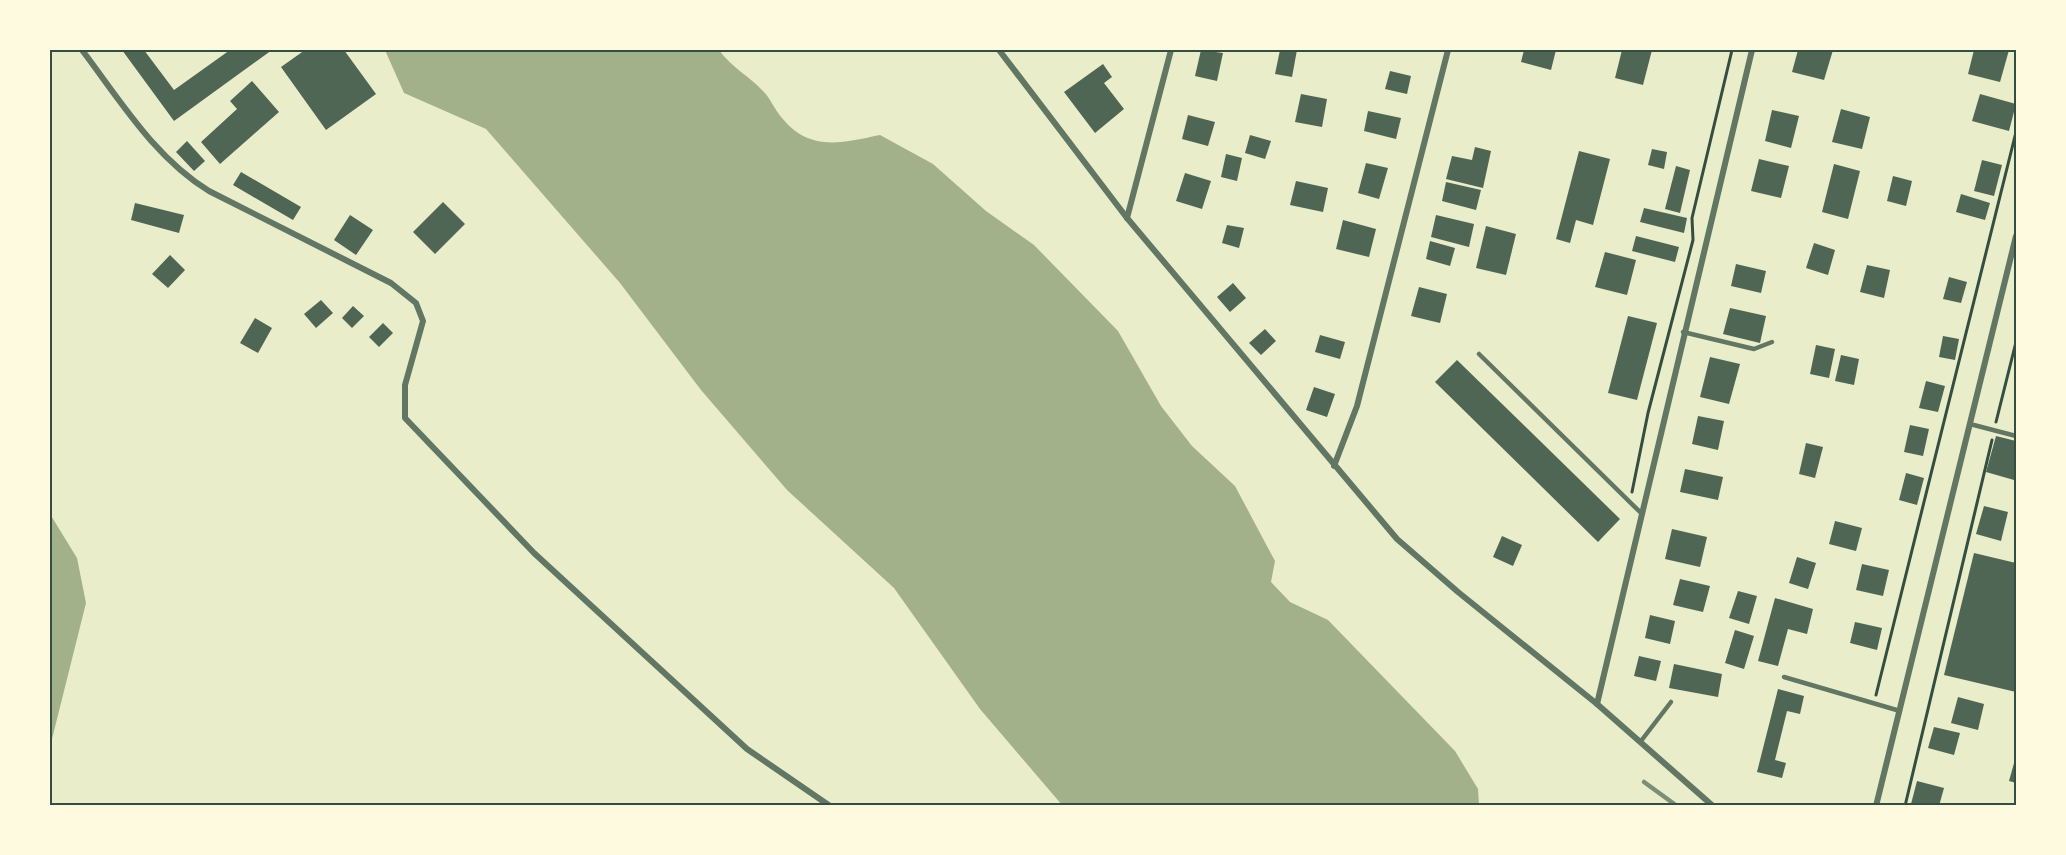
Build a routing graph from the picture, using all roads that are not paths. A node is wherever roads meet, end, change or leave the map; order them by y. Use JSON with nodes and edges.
{"nodes":[{"id":1,"x":82,"y":50,"type":"edge"},
{"id":2,"x":999,"y":50,"type":"edge"},
{"id":3,"x":1171,"y":50,"type":"edge"},
{"id":4,"x":1448,"y":50,"type":"edge"},
{"id":5,"x":1752,"y":50,"type":"edge"},
{"id":6,"x":1127,"y":218,"type":"junction"},
{"id":7,"x":2016,"y":236,"type":"edge"},
{"id":8,"x":1683,"y":332,"type":"junction"},
{"id":9,"x":1772,"y":342,"type":"dead end"},
{"id":10,"x":1479,"y":354,"type":"dead end"},
{"id":11,"x":1970,"y":424,"type":"junction"},
{"id":12,"x":2016,"y":436,"type":"edge"},
{"id":13,"x":1334,"y":465,"type":"junction"},
{"id":14,"x":1641,"y":513,"type":"junction"},
{"id":15,"x":1784,"y":677,"type":"dead end"},
{"id":16,"x":1671,"y":702,"type":"dead end"},
{"id":17,"x":1597,"y":704,"type":"junction"},
{"id":18,"x":1900,"y":711,"type":"junction"},
{"id":19,"x":1641,"y":741,"type":"junction"},
{"id":20,"x":830,"y":806,"type":"edge"},
{"id":21,"x":1713,"y":806,"type":"edge"},
{"id":22,"x":1876,"y":806,"type":"edge"}],
"edges":[{"from":1,"to":20,"type":"street"},
{"from":2,"to":6,"type":"street"},
{"from":3,"to":6,"type":"street"},
{"from":4,"to":13,"type":"street"},
{"from":5,"to":8,"type":"street"},
{"from":6,"to":13,"type":"street"},
{"from":7,"to":11,"type":"street"},
{"from":8,"to":9,"type":"lane"},
{"from":8,"to":14,"type":"street"},
{"from":10,"to":14,"type":"lane"},
{"from":11,"to":12,"type":"lane"},
{"from":11,"to":18,"type":"street"},
{"from":13,"to":17,"type":"street"},
{"from":14,"to":17,"type":"street"},
{"from":15,"to":18,"type":"lane"},
{"from":16,"to":19,"type":"lane"},
{"from":17,"to":19,"type":"street"},
{"from":18,"to":22,"type":"street"},
{"from":19,"to":21,"type":"street"}]}
